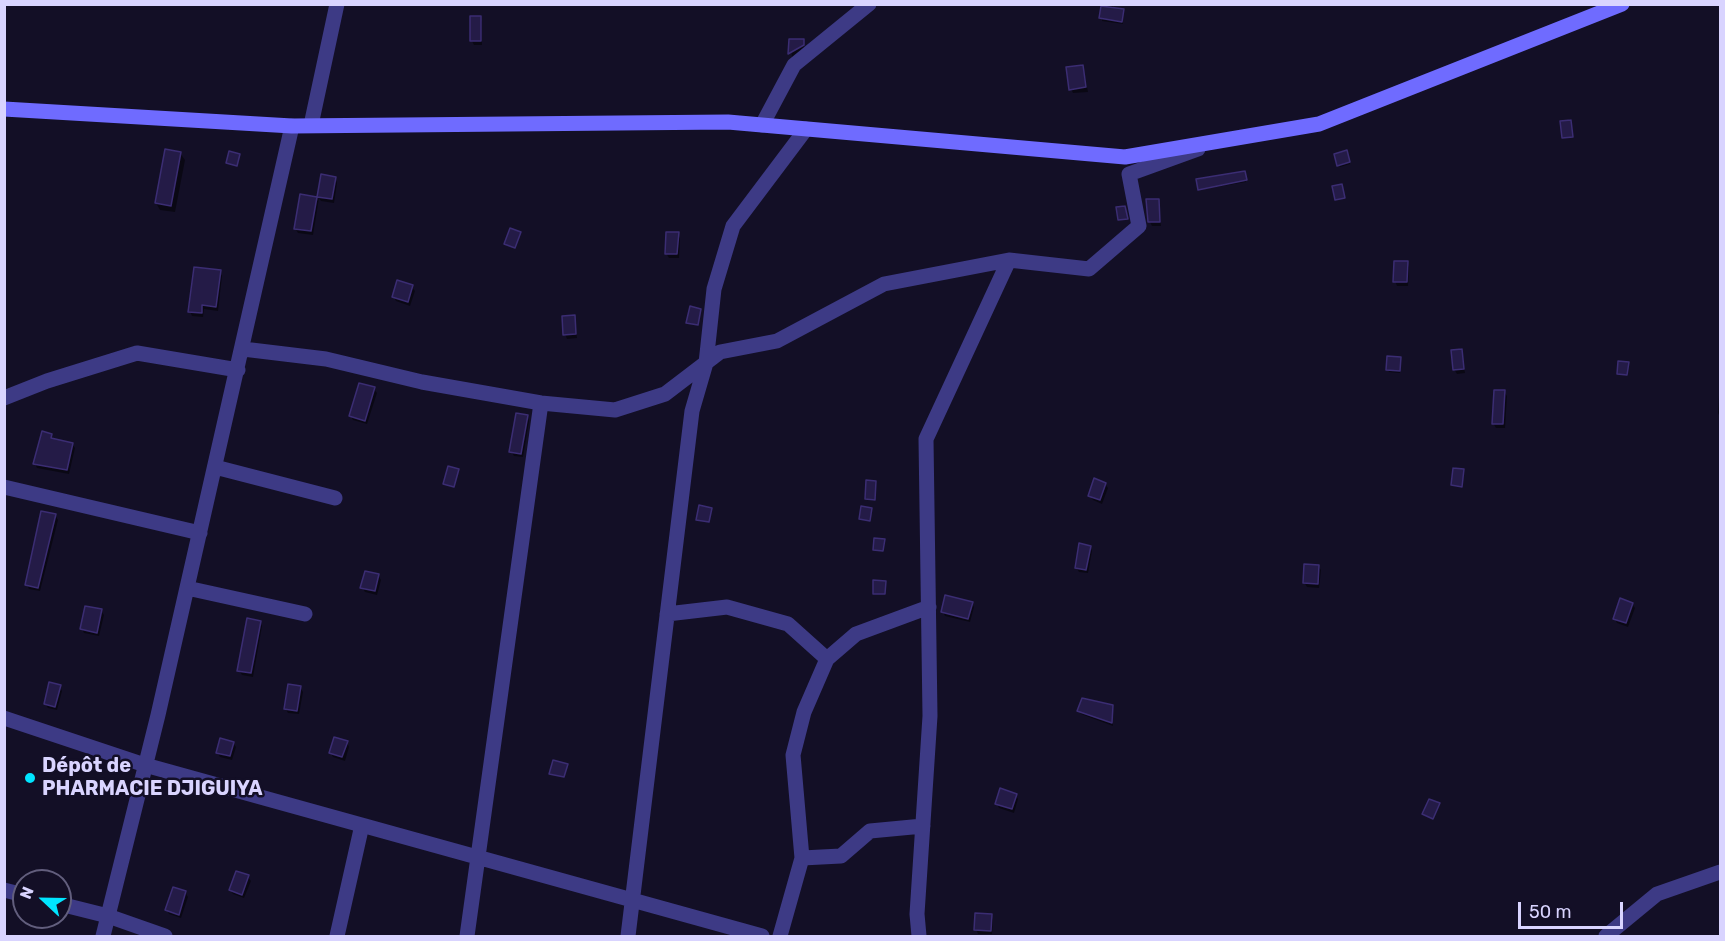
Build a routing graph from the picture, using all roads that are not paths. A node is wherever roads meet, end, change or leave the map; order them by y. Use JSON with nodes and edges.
{"nodes":[{"id":1,"x":337,"y":4,"type":"edge"},
{"id":2,"x":869,"y":4,"type":"edge"},
{"id":3,"x":1622,"y":4,"type":"edge"},
{"id":4,"x":4,"y":109,"type":"edge"},
{"id":5,"x":311,"y":125,"type":"junction"},
{"id":6,"x":762,"y":125,"type":"junction"},
{"id":7,"x":292,"y":126,"type":"junction"},
{"id":8,"x":806,"y":129,"type":"junction"},
{"id":9,"x":1217,"y":142,"type":"junction"},
{"id":10,"x":1009,"y":260,"type":"junction"},
{"id":11,"x":243,"y":349,"type":"junction"},
{"id":12,"x":706,"y":363,"type":"junction"},
{"id":13,"x":238,"y":370,"type":"junction"},
{"id":14,"x":4,"y":398,"type":"edge"},
{"id":15,"x":541,"y":404,"type":"junction"},
{"id":16,"x":215,"y":467,"type":"junction"},
{"id":17,"x":4,"y":487,"type":"edge"},
{"id":18,"x":335,"y":498,"type":"dead end"},
{"id":19,"x":200,"y":533,"type":"junction"},
{"id":20,"x":187,"y":588,"type":"junction"},
{"id":21,"x":929,"y":608,"type":"junction"},
{"id":22,"x":305,"y":614,"type":"dead end"},
{"id":23,"x":668,"y":614,"type":"junction"},
{"id":24,"x":827,"y":659,"type":"junction"},
{"id":25,"x":4,"y":718,"type":"edge"},
{"id":26,"x":145,"y":765,"type":"junction"},
{"id":27,"x":362,"y":825,"type":"junction"},
{"id":28,"x":923,"y":826,"type":"junction"},
{"id":29,"x":479,"y":858,"type":"junction"},
{"id":30,"x":802,"y":858,"type":"junction"},
{"id":31,"x":1720,"y":872,"type":"edge"},
{"id":32,"x":633,"y":901,"type":"junction"},
{"id":33,"x":72,"y":907,"type":"edge"},
{"id":34,"x":108,"y":916,"type":"junction"},
{"id":35,"x":103,"y":936,"type":"edge"},
{"id":36,"x":165,"y":936,"type":"edge"},
{"id":37,"x":337,"y":936,"type":"edge"},
{"id":38,"x":467,"y":936,"type":"edge"},
{"id":39,"x":628,"y":936,"type":"edge"},
{"id":40,"x":762,"y":936,"type":"edge"},
{"id":41,"x":780,"y":936,"type":"edge"},
{"id":42,"x":919,"y":936,"type":"edge"},
{"id":43,"x":1606,"y":936,"type":"edge"}],
"edges":[{"from":1,"to":5,"type":"street"},
{"from":2,"to":6,"type":"street"},
{"from":3,"to":9,"type":"street"},
{"from":4,"to":7,"type":"street"},
{"from":5,"to":6,"type":"street"},
{"from":5,"to":7,"type":"street"},
{"from":6,"to":8,"type":"street"},
{"from":7,"to":11,"type":"street"},
{"from":8,"to":9,"type":"street"},
{"from":8,"to":12,"type":"street"},
{"from":9,"to":10,"type":"street"},
{"from":10,"to":12,"type":"street"},
{"from":10,"to":21,"type":"street"},
{"from":11,"to":13,"type":"street"},
{"from":11,"to":15,"type":"street"},
{"from":12,"to":15,"type":"street"},
{"from":12,"to":23,"type":"street"},
{"from":13,"to":14,"type":"street"},
{"from":13,"to":16,"type":"street"},
{"from":15,"to":29,"type":"street"},
{"from":16,"to":18,"type":"street"},
{"from":16,"to":19,"type":"street"},
{"from":17,"to":19,"type":"street"},
{"from":19,"to":20,"type":"street"},
{"from":20,"to":22,"type":"street"},
{"from":20,"to":26,"type":"street"},
{"from":21,"to":24,"type":"street"},
{"from":21,"to":28,"type":"street"},
{"from":23,"to":24,"type":"street"},
{"from":23,"to":32,"type":"street"},
{"from":24,"to":30,"type":"street"},
{"from":25,"to":26,"type":"street"},
{"from":26,"to":27,"type":"street"},
{"from":26,"to":34,"type":"street"},
{"from":27,"to":29,"type":"street"},
{"from":27,"to":37,"type":"street"},
{"from":28,"to":30,"type":"street"},
{"from":28,"to":42,"type":"street"},
{"from":29,"to":32,"type":"street"},
{"from":29,"to":38,"type":"street"},
{"from":30,"to":41,"type":"street"},
{"from":31,"to":43,"type":"street"},
{"from":32,"to":39,"type":"street"},
{"from":32,"to":40,"type":"street"},
{"from":33,"to":34,"type":"street"},
{"from":34,"to":35,"type":"street"},
{"from":34,"to":36,"type":"street"}]}
